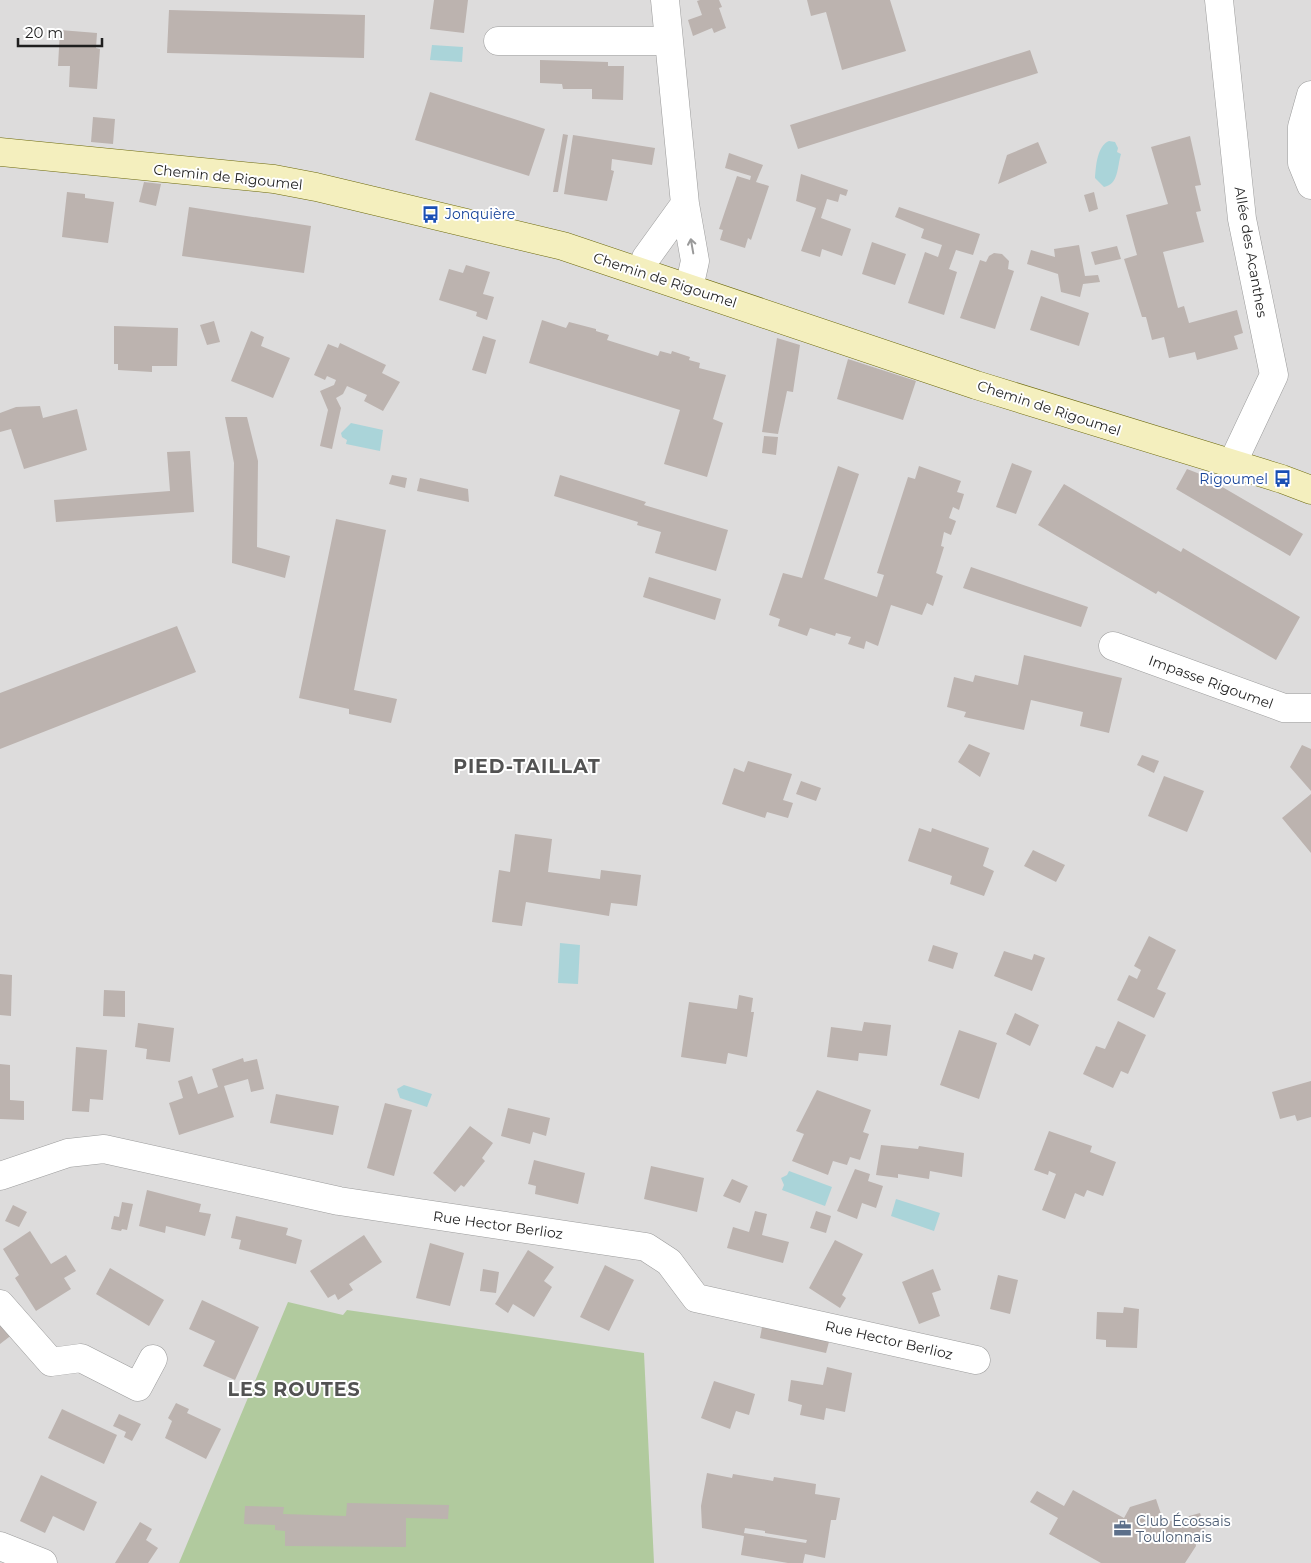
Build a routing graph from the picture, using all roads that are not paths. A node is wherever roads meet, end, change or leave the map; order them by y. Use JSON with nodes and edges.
{"nodes":[{"id":1,"x":665,"y":0,"type":"edge"},
{"id":2,"x":1219,"y":0,"type":"edge"},
{"id":3,"x":498,"y":41,"type":"dead end"},
{"id":4,"x":669,"y":41,"type":"junction"},
{"id":5,"x":1311,"y":95,"type":"edge"},
{"id":6,"x":0,"y":152,"type":"edge"},
{"id":7,"x":1311,"y":185,"type":"edge"},
{"id":8,"x":685,"y":204,"type":"junction"},
{"id":9,"x":642,"y":271,"type":"junction"},
{"id":10,"x":689,"y":288,"type":"junction"},
{"id":11,"x":1232,"y":464,"type":"junction"},
{"id":12,"x":1311,"y":490,"type":"edge"},
{"id":13,"x":1113,"y":646,"type":"dead end"},
{"id":14,"x":1311,"y":708,"type":"edge"},
{"id":15,"x":0,"y":1176,"type":"edge"},
{"id":16,"x":0,"y":1304,"type":"edge"},
{"id":17,"x":153,"y":1359,"type":"dead end"},
{"id":18,"x":976,"y":1360,"type":"dead end"},
{"id":19,"x":0,"y":1546,"type":"edge"},
{"id":20,"x":43,"y":1563,"type":"edge"}],
"edges":[{"from":1,"to":4,"type":"street"},
{"from":2,"to":11,"type":"street","name":"Allée des Acanthes"},
{"from":3,"to":4,"type":"street"},
{"from":4,"to":8,"type":"street"},
{"from":5,"to":7,"type":"street"},
{"from":6,"to":9,"type":"main road","name":"Chemin de Rigoumel"},
{"from":8,"to":9,"type":"street"},
{"from":10,"to":8,"type":"street","one_way":true},
{"from":9,"to":10,"type":"main road","name":"Chemin de Rigoumel"},
{"from":10,"to":11,"type":"main road","name":"Chemin de Rigoumel"},
{"from":11,"to":12,"type":"main road","name":"Chemin de Rigoumel"},
{"from":13,"to":14,"type":"street","name":"Impasse Rigoumel"},
{"from":15,"to":18,"type":"street","name":"Rue Hector Berlioz"},
{"from":16,"to":17,"type":"street"},
{"from":19,"to":20,"type":"street"}]}
